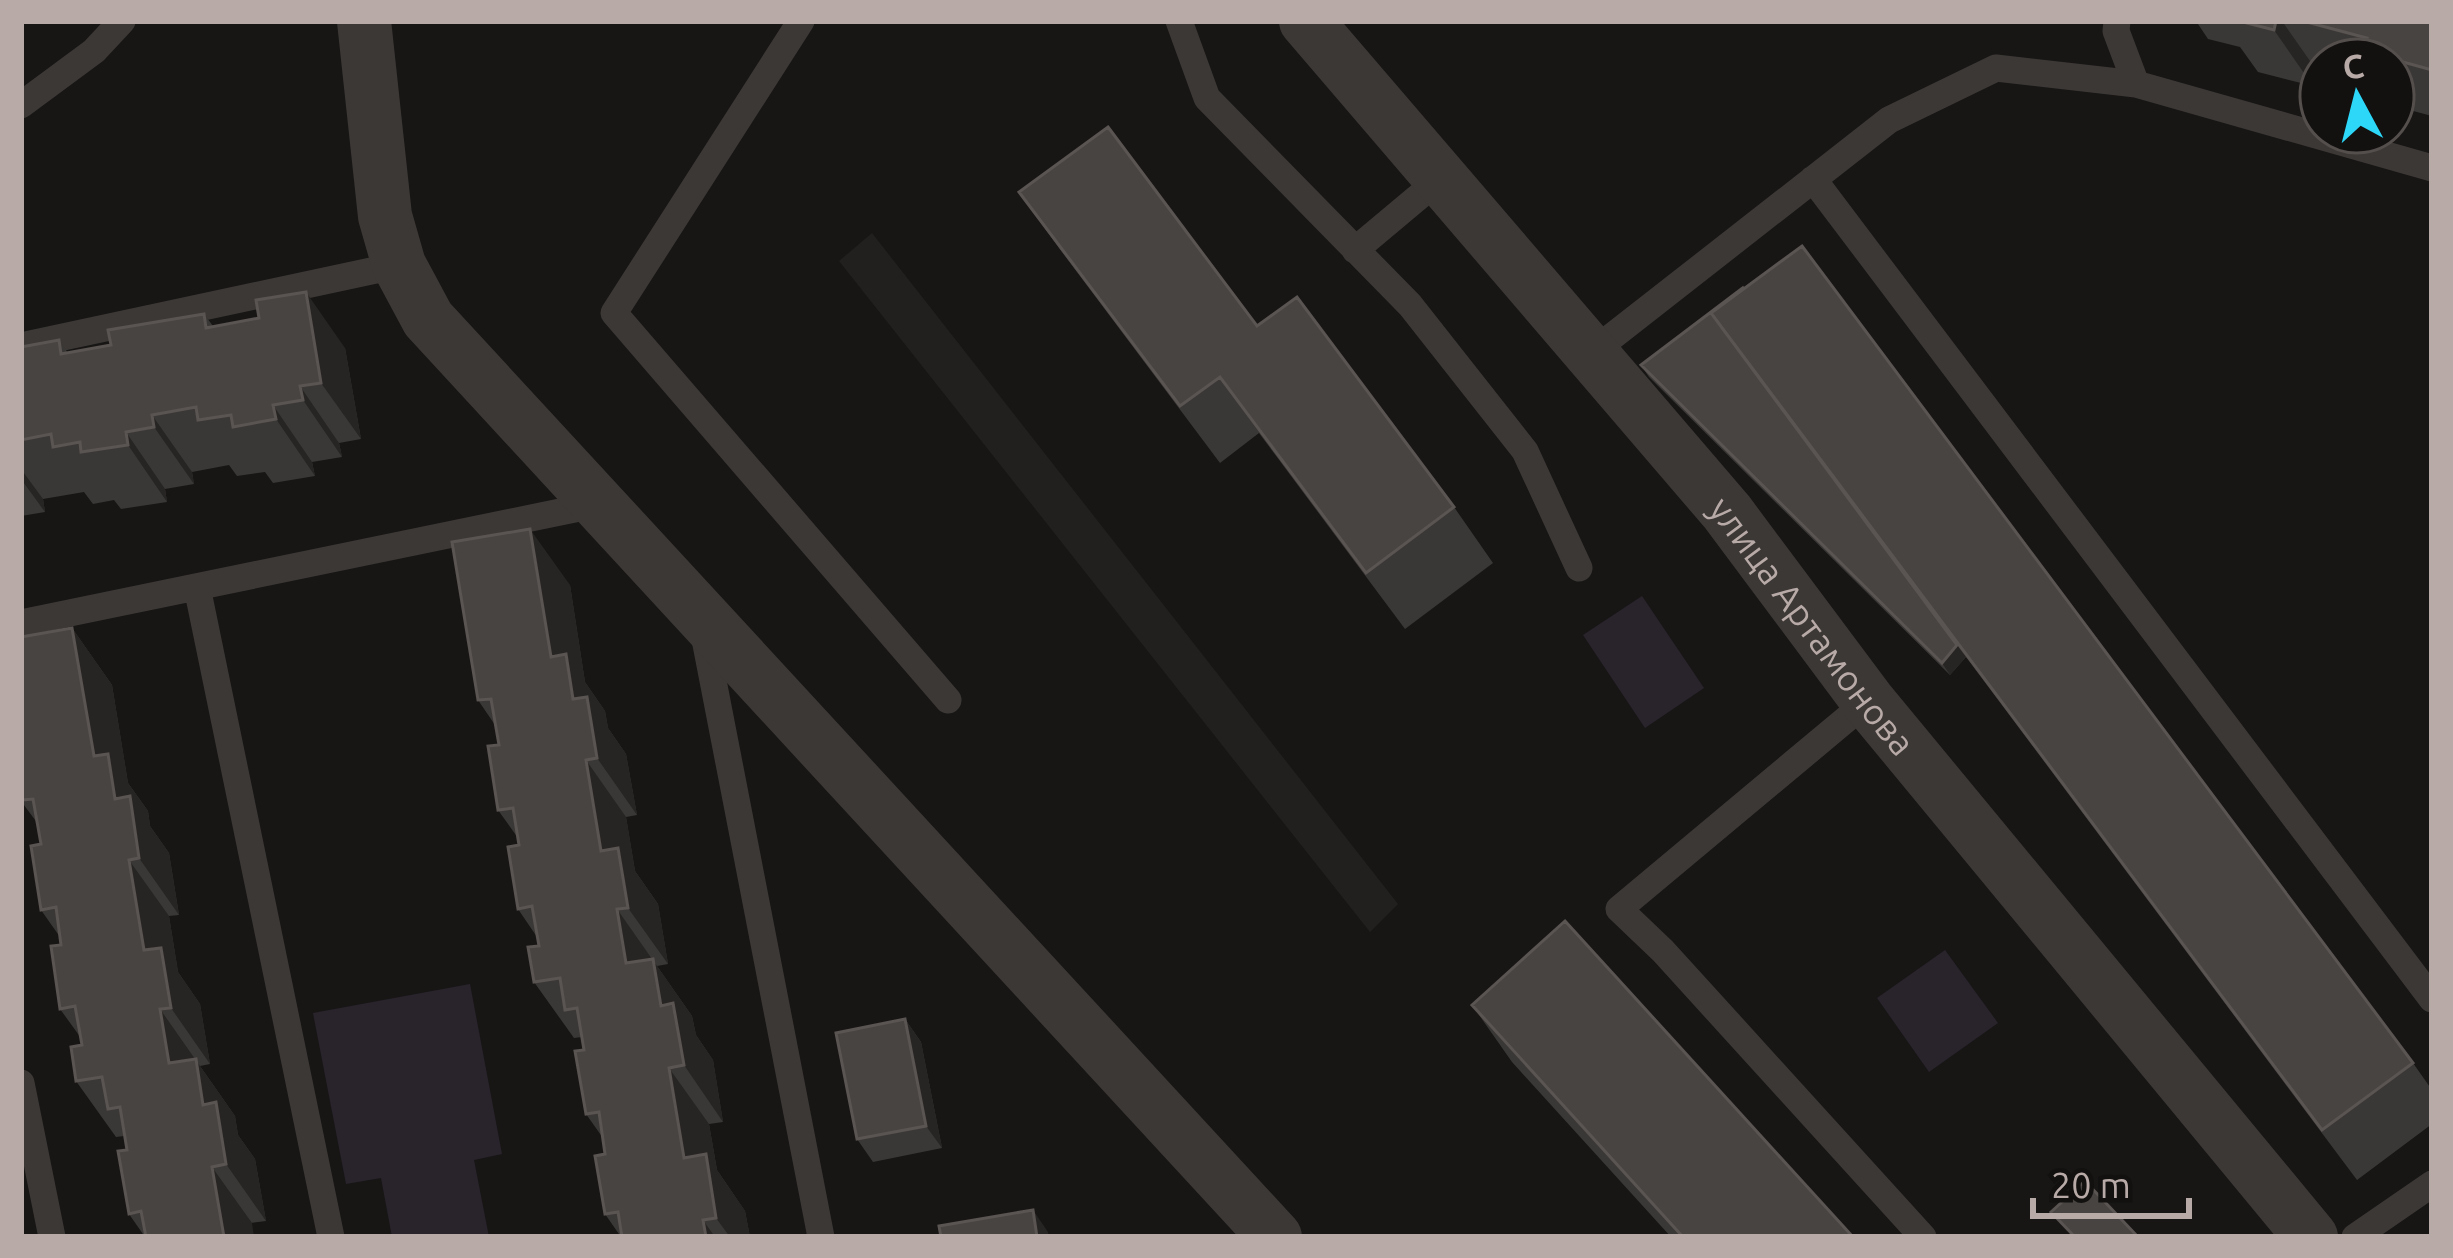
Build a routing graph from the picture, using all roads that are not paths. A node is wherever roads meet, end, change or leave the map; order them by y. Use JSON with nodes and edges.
{"nodes":[{"id":1,"x":122,"y":21,"type":"edge"},
{"id":2,"x":364,"y":21,"type":"edge"},
{"id":3,"x":801,"y":21,"type":"edge"},
{"id":4,"x":1179,"y":21,"type":"edge"},
{"id":5,"x":1306,"y":21,"type":"edge"},
{"id":6,"x":2117,"y":21,"type":"edge"},
{"id":7,"x":2136,"y":84,"type":"junction"},
{"id":8,"x":21,"y":105,"type":"edge"},
{"id":9,"x":2432,"y":168,"type":"edge"},
{"id":10,"x":1441,"y":178,"type":"junction"},
{"id":11,"x":1813,"y":179,"type":"junction"},
{"id":12,"x":1355,"y":250,"type":"junction"},
{"id":13,"x":399,"y":265,"type":"junction"},
{"id":14,"x":21,"y":346,"type":"edge"},
{"id":15,"x":1591,"y":353,"type":"junction"},
{"id":16,"x":598,"y":504,"type":"junction"},
{"id":17,"x":1579,"y":568,"type":"dead end"},
{"id":18,"x":197,"y":587,"type":"junction"},
{"id":19,"x":700,"y":613,"type":"junction"},
{"id":20,"x":21,"y":623,"type":"edge"},
{"id":21,"x":948,"y":700,"type":"dead end"},
{"id":22,"x":1868,"y":700,"type":"junction"},
{"id":23,"x":2432,"y":999,"type":"edge"},
{"id":24,"x":21,"y":1083,"type":"edge"},
{"id":25,"x":2432,"y":1184,"type":"edge"},
{"id":26,"x":2299,"y":1233,"type":"edge"},
{"id":27,"x":52,"y":1237,"type":"edge"},
{"id":28,"x":331,"y":1237,"type":"edge"},
{"id":29,"x":821,"y":1237,"type":"edge"},
{"id":30,"x":1275,"y":1237,"type":"edge"},
{"id":31,"x":1923,"y":1237,"type":"edge"},
{"id":32,"x":2355,"y":1237,"type":"edge"}],
"edges":[{"from":1,"to":8,"type":"lane"},
{"from":2,"to":13,"type":"street"},
{"from":3,"to":21,"type":"lane"},
{"from":4,"to":12,"type":"lane"},
{"from":5,"to":10,"type":"street","name":"улица Артамонова"},
{"from":6,"to":7,"type":"lane"},
{"from":7,"to":9,"type":"lane"},
{"from":7,"to":11,"type":"lane"},
{"from":10,"to":12,"type":"lane"},
{"from":10,"to":15,"type":"street","name":"улица Артамонова"},
{"from":11,"to":15,"type":"lane"},
{"from":11,"to":23,"type":"lane"},
{"from":12,"to":17,"type":"lane"},
{"from":13,"to":14,"type":"lane"},
{"from":13,"to":16,"type":"street"},
{"from":15,"to":22,"type":"street","name":"улица Артамонова"},
{"from":16,"to":18,"type":"lane"},
{"from":16,"to":19,"type":"street"},
{"from":18,"to":20,"type":"lane"},
{"from":18,"to":28,"type":"lane"},
{"from":19,"to":29,"type":"lane"},
{"from":19,"to":30,"type":"street"},
{"from":22,"to":26,"type":"street","name":"улица Артамонова"},
{"from":22,"to":31,"type":"lane"},
{"from":24,"to":27,"type":"lane"},
{"from":25,"to":32,"type":"lane"}]}
